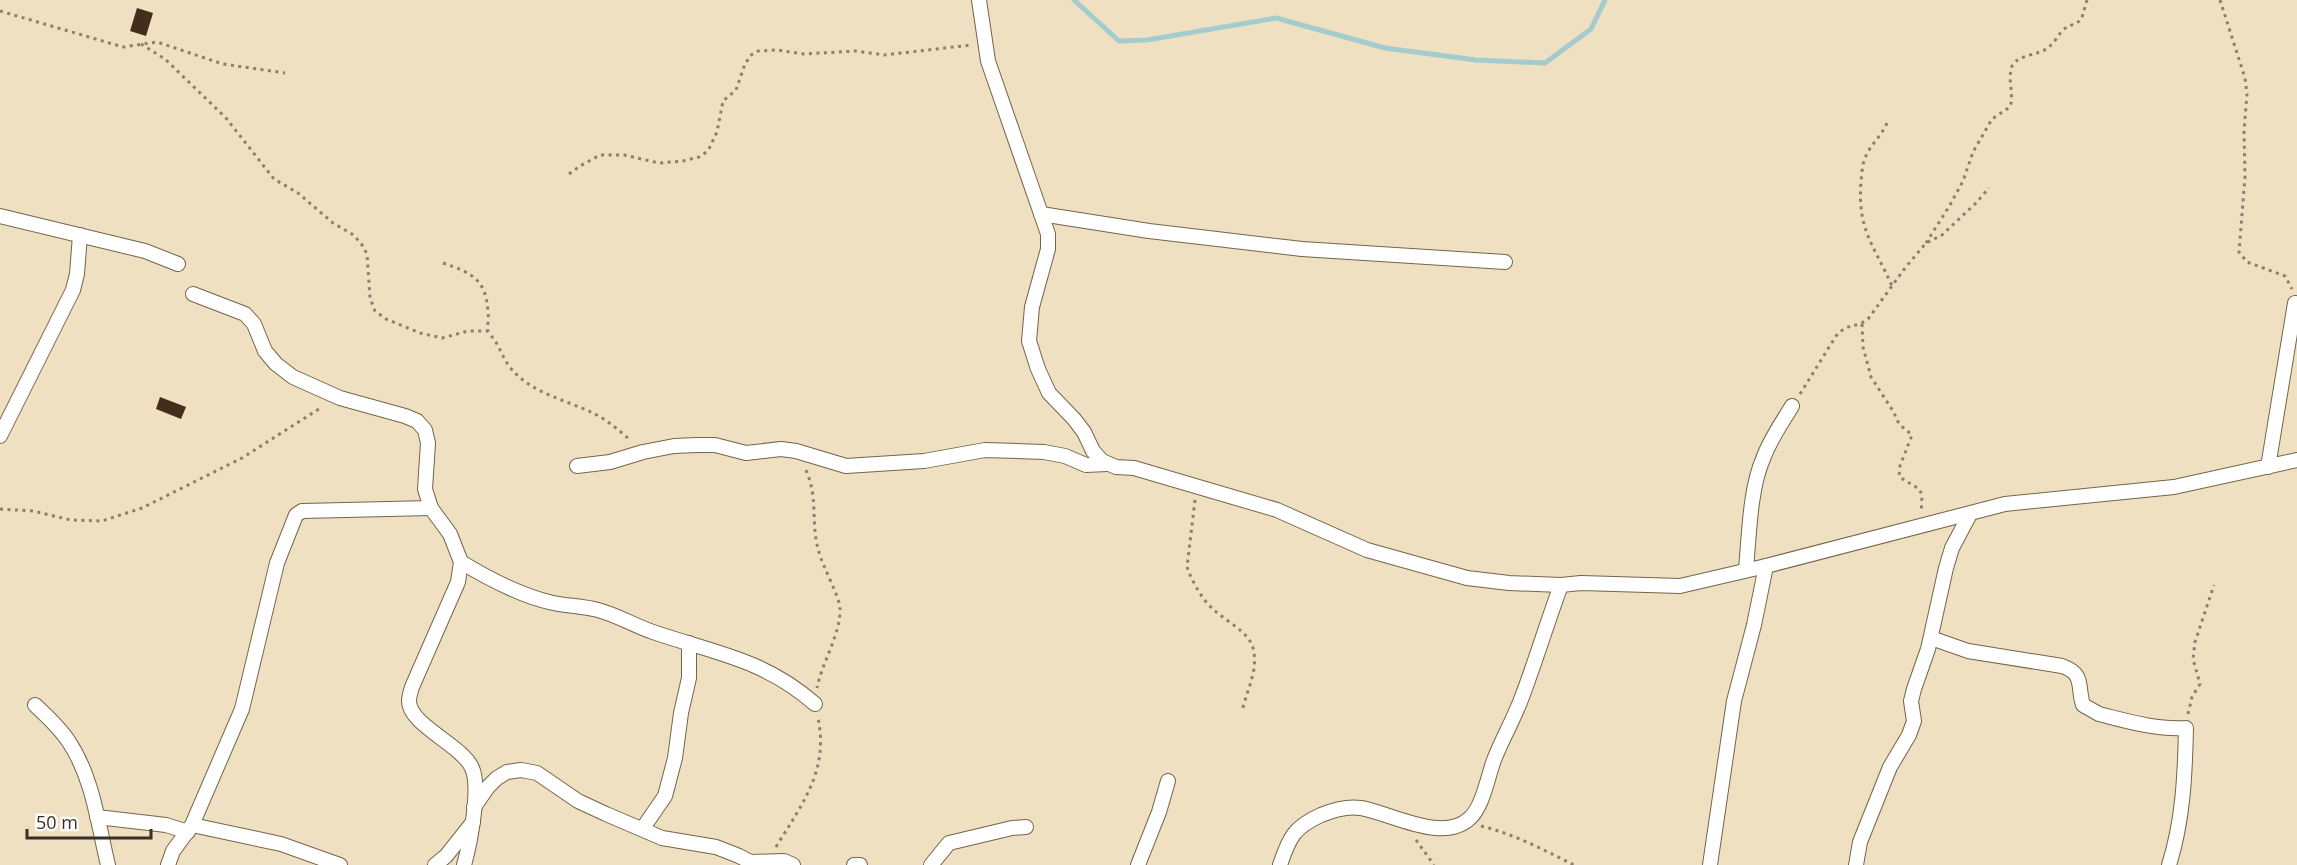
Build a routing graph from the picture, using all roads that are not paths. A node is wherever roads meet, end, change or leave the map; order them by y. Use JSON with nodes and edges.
{"nodes":[{"id":1,"x":979,"y":0,"type":"edge"},
{"id":2,"x":1041,"y":214,"type":"junction"},
{"id":3,"x":0,"y":216,"type":"edge"},
{"id":4,"x":80,"y":235,"type":"junction"},
{"id":5,"x":1505,"y":262,"type":"dead end"},
{"id":6,"x":178,"y":264,"type":"dead end"},
{"id":7,"x":193,"y":294,"type":"dead end"},
{"id":8,"x":2295,"y":303,"type":"road end"},
{"id":9,"x":1792,"y":406,"type":"road end"},
{"id":10,"x":0,"y":436,"type":"edge"},
{"id":11,"x":2297,"y":460,"type":"edge"},
{"id":12,"x":1107,"y":464,"type":"junction"},
{"id":13,"x":577,"y":466,"type":"dead end"},
{"id":14,"x":2268,"y":467,"type":"junction"},
{"id":15,"x":431,"y":508,"type":"junction"},
{"id":16,"x":1970,"y":514,"type":"junction"},
{"id":17,"x":461,"y":562,"type":"junction"},
{"id":18,"x":1766,"y":566,"type":"junction"},
{"id":19,"x":1746,"y":569,"type":"junction"},
{"id":20,"x":1561,"y":585,"type":"junction"},
{"id":21,"x":1931,"y":638,"type":"junction"},
{"id":22,"x":689,"y":643,"type":"junction"},
{"id":23,"x":814,"y":704,"type":"road end"},
{"id":24,"x":35,"y":705,"type":"dead end"},
{"id":25,"x":1168,"y":781,"type":"dead end"},
{"id":26,"x":474,"y":814,"type":"junction"},
{"id":27,"x":97,"y":817,"type":"junction"},
{"id":28,"x":1026,"y":827,"type":"dead end"},
{"id":29,"x":643,"y":828,"type":"junction"},
{"id":30,"x":190,"y":829,"type":"junction"},
{"id":31,"x":757,"y":863,"type":"edge"},
{"id":32,"x":108,"y":865,"type":"edge"},
{"id":33,"x":168,"y":865,"type":"edge"},
{"id":34,"x":340,"y":865,"type":"edge"},
{"id":35,"x":435,"y":865,"type":"edge"},
{"id":36,"x":464,"y":865,"type":"edge"},
{"id":37,"x":793,"y":865,"type":"edge"},
{"id":38,"x":854,"y":865,"type":"edge"},
{"id":39,"x":860,"y":865,"type":"edge"},
{"id":40,"x":931,"y":865,"type":"edge"},
{"id":41,"x":1138,"y":865,"type":"edge"},
{"id":42,"x":1280,"y":865,"type":"edge"},
{"id":43,"x":1710,"y":865,"type":"edge"},
{"id":44,"x":1856,"y":865,"type":"edge"},
{"id":45,"x":2169,"y":865,"type":"edge"}],
"edges":[{"from":1,"to":2,"type":"street"},
{"from":2,"to":5,"type":"street"},
{"from":2,"to":12,"type":"street"},
{"from":3,"to":4,"type":"street"},
{"from":4,"to":6,"type":"street"},
{"from":4,"to":10,"type":"street"},
{"from":7,"to":15,"type":"street"},
{"from":8,"to":14,"type":"street"},
{"from":9,"to":19,"type":"street"},
{"from":11,"to":14,"type":"street"},
{"from":12,"to":13,"type":"street"},
{"from":12,"to":20,"type":"street"},
{"from":14,"to":16,"type":"street"},
{"from":15,"to":17,"type":"street"},
{"from":15,"to":30,"type":"street"},
{"from":16,"to":18,"type":"street"},
{"from":16,"to":21,"type":"street"},
{"from":17,"to":22,"type":"street"},
{"from":17,"to":26,"type":"street"},
{"from":18,"to":19,"type":"street"},
{"from":18,"to":43,"type":"street"},
{"from":19,"to":20,"type":"street"},
{"from":20,"to":42,"type":"street"},
{"from":21,"to":44,"type":"street"},
{"from":21,"to":45,"type":"street"},
{"from":22,"to":23,"type":"street"},
{"from":22,"to":29,"type":"street"},
{"from":24,"to":27,"type":"street"},
{"from":25,"to":41,"type":"street"},
{"from":26,"to":29,"type":"street"},
{"from":26,"to":35,"type":"street"},
{"from":26,"to":36,"type":"street"},
{"from":27,"to":30,"type":"street"},
{"from":27,"to":32,"type":"street"},
{"from":28,"to":40,"type":"street"},
{"from":29,"to":31,"type":"street"},
{"from":30,"to":33,"type":"street"},
{"from":30,"to":34,"type":"street"},
{"from":31,"to":37,"type":"street"},
{"from":38,"to":39,"type":"street"}]}
